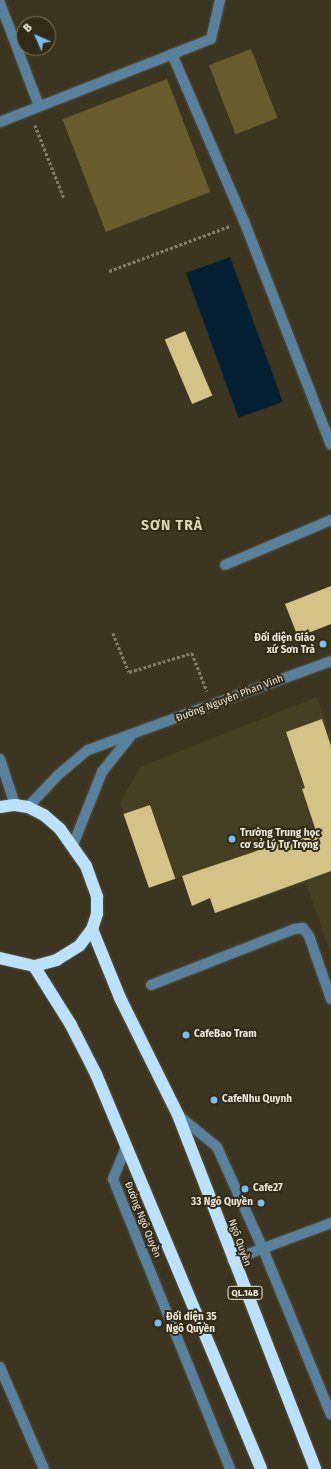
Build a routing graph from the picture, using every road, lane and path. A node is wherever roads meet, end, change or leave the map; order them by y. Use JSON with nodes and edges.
{"nodes":[{"id":1,"x":220,"y":0,"type":"edge"},
{"id":2,"x":0,"y":3,"type":"edge"},
{"id":3,"x":172,"y":54,"type":"junction"},
{"id":4,"x":39,"y":106,"type":"junction"},
{"id":5,"x":29,"y":110,"type":"junction"},
{"id":6,"x":0,"y":122,"type":"edge"},
{"id":7,"x":64,"y":198,"type":"dead end"},
{"id":8,"x":244,"y":221,"type":"junction"},
{"id":9,"x":109,"y":271,"type":"dead end"},
{"id":10,"x":331,"y":445,"type":"edge"},
{"id":11,"x":331,"y":520,"type":"edge"},
{"id":12,"x":225,"y":565,"type":"dead end"},
{"id":13,"x":113,"y":633,"type":"dead end"},
{"id":14,"x":331,"y":661,"type":"edge"},
{"id":15,"x":213,"y":705,"type":"junction"},
{"id":16,"x":130,"y":737,"type":"junction"},
{"id":17,"x":0,"y":759,"type":"edge"},
{"id":18,"x":15,"y":805,"type":"junction"},
{"id":19,"x":0,"y":807,"type":"edge"},
{"id":20,"x":28,"y":807,"type":"junction"},
{"id":21,"x":73,"y":845,"type":"junction"},
{"id":22,"x":92,"y":929,"type":"junction"},
{"id":23,"x":0,"y":958,"type":"edge"},
{"id":24,"x":34,"y":966,"type":"junction"},
{"id":25,"x":151,"y":985,"type":"dead end"},
{"id":26,"x":331,"y":999,"type":"edge"},
{"id":27,"x":178,"y":1115,"type":"junction"},
{"id":28,"x":126,"y":1147,"type":"junction"},
{"id":29,"x":331,"y":1223,"type":"edge"},
{"id":30,"x":263,"y":1249,"type":"junction"},
{"id":31,"x":232,"y":1260,"type":"junction"},
{"id":32,"x":0,"y":1367,"type":"edge"},
{"id":33,"x":331,"y":1415,"type":"edge"},
{"id":34,"x":44,"y":1469,"type":"edge"},
{"id":35,"x":230,"y":1469,"type":"edge"},
{"id":36,"x":261,"y":1469,"type":"edge"},
{"id":37,"x":315,"y":1469,"type":"edge"}],
"edges":[{"from":1,"to":3,"type":"street"},
{"from":2,"to":4,"type":"street"},
{"from":3,"to":4,"type":"street"},
{"from":3,"to":8,"type":"street"},
{"from":4,"to":5,"type":"street"},
{"from":5,"to":6,"type":"street"},
{"from":5,"to":7,"type":"path"},
{"from":8,"to":9,"type":"path"},
{"from":8,"to":10,"type":"street"},
{"from":11,"to":12,"type":"street"},
{"from":13,"to":15,"type":"path"},
{"from":14,"to":15,"type":"street","name":"Đường Nguyễn Phan Vinh"},
{"from":15,"to":16,"type":"street","name":"Đường Nguyễn Phan Vinh"},
{"from":16,"to":20,"type":"street","name":"Đường Nguyễn Phan Vinh"},
{"from":16,"to":21,"type":"street","name":"Đường Nguyễn Phan Vinh"},
{"from":17,"to":18,"type":"street"},
{"from":18,"to":19,"type":"highway"},
{"from":18,"to":20,"type":"highway"},
{"from":20,"to":21,"type":"highway"},
{"from":21,"to":22,"type":"highway"},
{"from":22,"to":24,"type":"highway"},
{"from":22,"to":27,"type":"highway","number":"QL.14B"},
{"from":23,"to":24,"type":"highway"},
{"from":24,"to":28,"type":"highway"},
{"from":25,"to":26,"type":"street"},
{"from":27,"to":30,"type":"street"},
{"from":27,"to":31,"type":"highway","name":"Ngô Quyền","number":"QL.14B"},
{"from":28,"to":35,"type":"street","name":"Đường Ngô Quyền"},
{"from":28,"to":36,"type":"highway"},
{"from":29,"to":30,"type":"street"},
{"from":30,"to":31,"type":"street"},
{"from":30,"to":33,"type":"street"},
{"from":31,"to":37,"type":"highway","name":"Ngô Quyền","number":"QL.14B"},
{"from":32,"to":34,"type":"street"}]}
